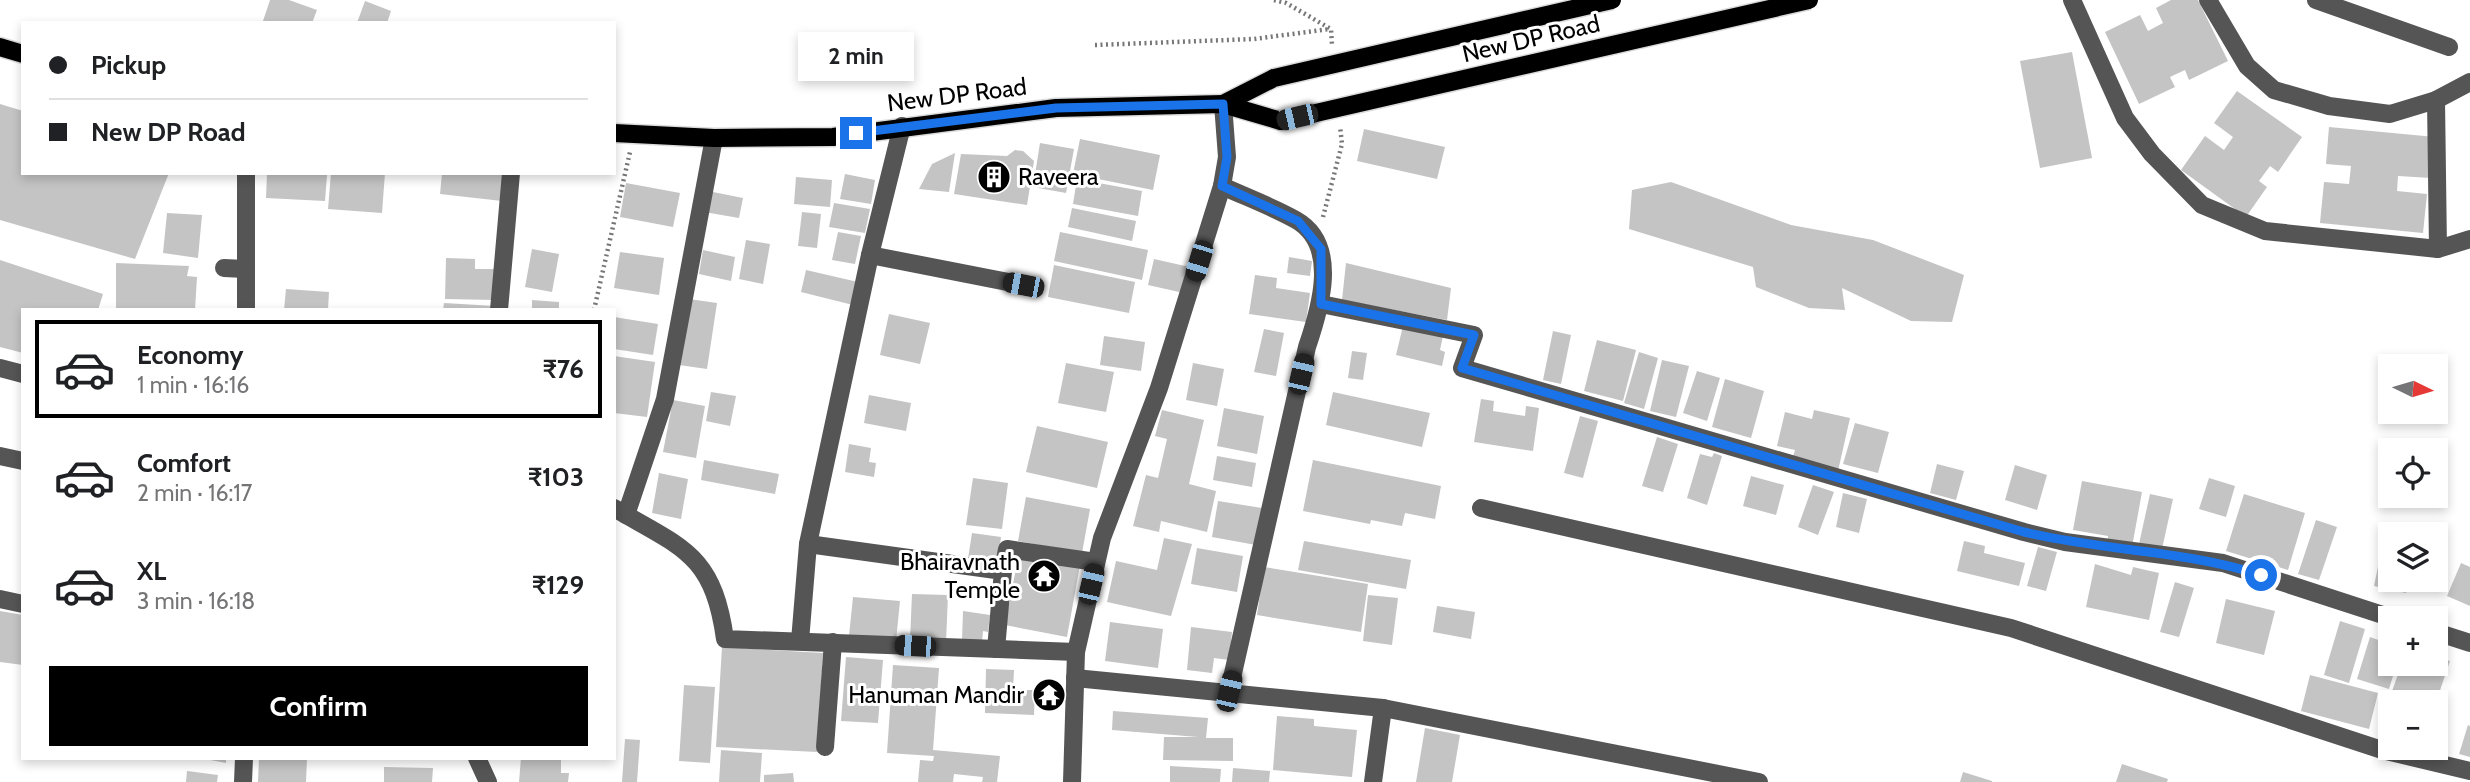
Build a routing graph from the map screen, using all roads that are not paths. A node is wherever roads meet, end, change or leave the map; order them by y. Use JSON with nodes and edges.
{"nodes":[{"id":1,"x":1612,"y":0,"type":"edge"},
{"id":2,"x":1809,"y":0,"type":"edge"},
{"id":3,"x":2072,"y":0,"type":"edge"},
{"id":4,"x":2208,"y":0,"type":"edge"},
{"id":5,"x":2316,"y":0,"type":"edge"},
{"id":6,"x":0,"y":47,"type":"edge"},
{"id":7,"x":2449,"y":47,"type":"dead end"},
{"id":8,"x":21,"y":53,"type":"edge"},
{"id":9,"x":2470,"y":82,"type":"edge"},
{"id":10,"x":2436,"y":100,"type":"junction"},
{"id":11,"x":1223,"y":104,"type":"junction"},
{"id":12,"x":902,"y":126,"type":"junction"},
{"id":13,"x":616,"y":132,"type":"edge"},
{"id":14,"x":714,"y":138,"type":"junction"},
{"id":15,"x":246,"y":175,"type":"edge"},
{"id":16,"x":511,"y":175,"type":"edge"},
{"id":17,"x":1222,"y":186,"type":"junction"},
{"id":18,"x":2470,"y":239,"type":"edge"},
{"id":19,"x":2438,"y":249,"type":"junction"},
{"id":20,"x":870,"y":255,"type":"junction"},
{"id":21,"x":224,"y":268,"type":"dead end"},
{"id":22,"x":245,"y":270,"type":"junction"},
{"id":23,"x":1023,"y":285,"type":"dead end"},
{"id":24,"x":1321,"y":304,"type":"junction"},
{"id":25,"x":246,"y":308,"type":"edge"},
{"id":26,"x":499,"y":308,"type":"edge"},
{"id":27,"x":0,"y":368,"type":"edge"},
{"id":28,"x":21,"y":373,"type":"edge"},
{"id":29,"x":0,"y":456,"type":"edge"},
{"id":30,"x":21,"y":461,"type":"edge"},
{"id":31,"x":1481,"y":508,"type":"dead end"},
{"id":32,"x":620,"y":511,"type":"edge"},
{"id":33,"x":808,"y":544,"type":"junction"},
{"id":34,"x":1096,"y":562,"type":"junction"},
{"id":35,"x":1003,"y":570,"type":"junction"},
{"id":36,"x":0,"y":600,"type":"edge"},
{"id":37,"x":21,"y":604,"type":"edge"},
{"id":38,"x":2378,"y":613,"type":"edge"},
{"id":39,"x":2448,"y":636,"type":"edge"},
{"id":40,"x":800,"y":641,"type":"junction"},
{"id":41,"x":833,"y":642,"type":"junction"},
{"id":42,"x":2470,"y":643,"type":"edge"},
{"id":43,"x":996,"y":649,"type":"junction"},
{"id":44,"x":1076,"y":652,"type":"junction"},
{"id":45,"x":1075,"y":678,"type":"junction"},
{"id":46,"x":1229,"y":691,"type":"junction"},
{"id":47,"x":1383,"y":708,"type":"junction"},
{"id":48,"x":825,"y":747,"type":"dead end"},
{"id":49,"x":244,"y":760,"type":"edge"},
{"id":50,"x":478,"y":760,"type":"edge"},
{"id":51,"x":2470,"y":771,"type":"edge"},
{"id":52,"x":243,"y":782,"type":"edge"},
{"id":53,"x":488,"y":782,"type":"edge"},
{"id":54,"x":1072,"y":782,"type":"edge"},
{"id":55,"x":1373,"y":782,"type":"edge"},
{"id":56,"x":1759,"y":782,"type":"edge"}],
"edges":[{"from":1,"to":11,"type":"main road","name":"New DP Road","bridge":true},
{"from":2,"to":11,"type":"main road","name":"New DP Road","bridge":true},
{"from":3,"to":19,"type":"street"},
{"from":4,"to":10,"type":"street"},
{"from":5,"to":7,"type":"street"},
{"from":6,"to":8,"type":"main road"},
{"from":9,"to":10,"type":"street"},
{"from":10,"to":19,"type":"street"},
{"from":11,"to":12,"type":"main road","name":"New DP Road"},
{"from":11,"to":17,"type":"street"},
{"from":12,"to":14,"type":"main road","name":"New DP Road"},
{"from":12,"to":20,"type":"street"},
{"from":13,"to":14,"type":"main road","name":"New DP Road"},
{"from":14,"to":32,"type":"street"},
{"from":15,"to":22,"type":"street"},
{"from":16,"to":26,"type":"street"},
{"from":17,"to":24,"type":"street"},
{"from":17,"to":34,"type":"street"},
{"from":18,"to":19,"type":"street"},
{"from":20,"to":23,"type":"street"},
{"from":20,"to":33,"type":"street"},
{"from":21,"to":22,"type":"street"},
{"from":22,"to":25,"type":"street"},
{"from":24,"to":38,"type":"street"},
{"from":24,"to":46,"type":"street"},
{"from":27,"to":28,"type":"street"},
{"from":29,"to":30,"type":"street"},
{"from":31,"to":51,"type":"street"},
{"from":32,"to":40,"type":"street"},
{"from":33,"to":35,"type":"street"},
{"from":33,"to":40,"type":"street"},
{"from":34,"to":35,"type":"street"},
{"from":34,"to":44,"type":"street"},
{"from":35,"to":43,"type":"street"},
{"from":36,"to":37,"type":"street"},
{"from":39,"to":42,"type":"street"},
{"from":40,"to":41,"type":"street"},
{"from":41,"to":43,"type":"street"},
{"from":41,"to":48,"type":"street"},
{"from":43,"to":44,"type":"street"},
{"from":44,"to":45,"type":"street"},
{"from":45,"to":46,"type":"street"},
{"from":45,"to":54,"type":"street"},
{"from":46,"to":47,"type":"street"},
{"from":47,"to":55,"type":"street"},
{"from":47,"to":56,"type":"street"},
{"from":49,"to":52,"type":"street"},
{"from":50,"to":53,"type":"street"}]}
